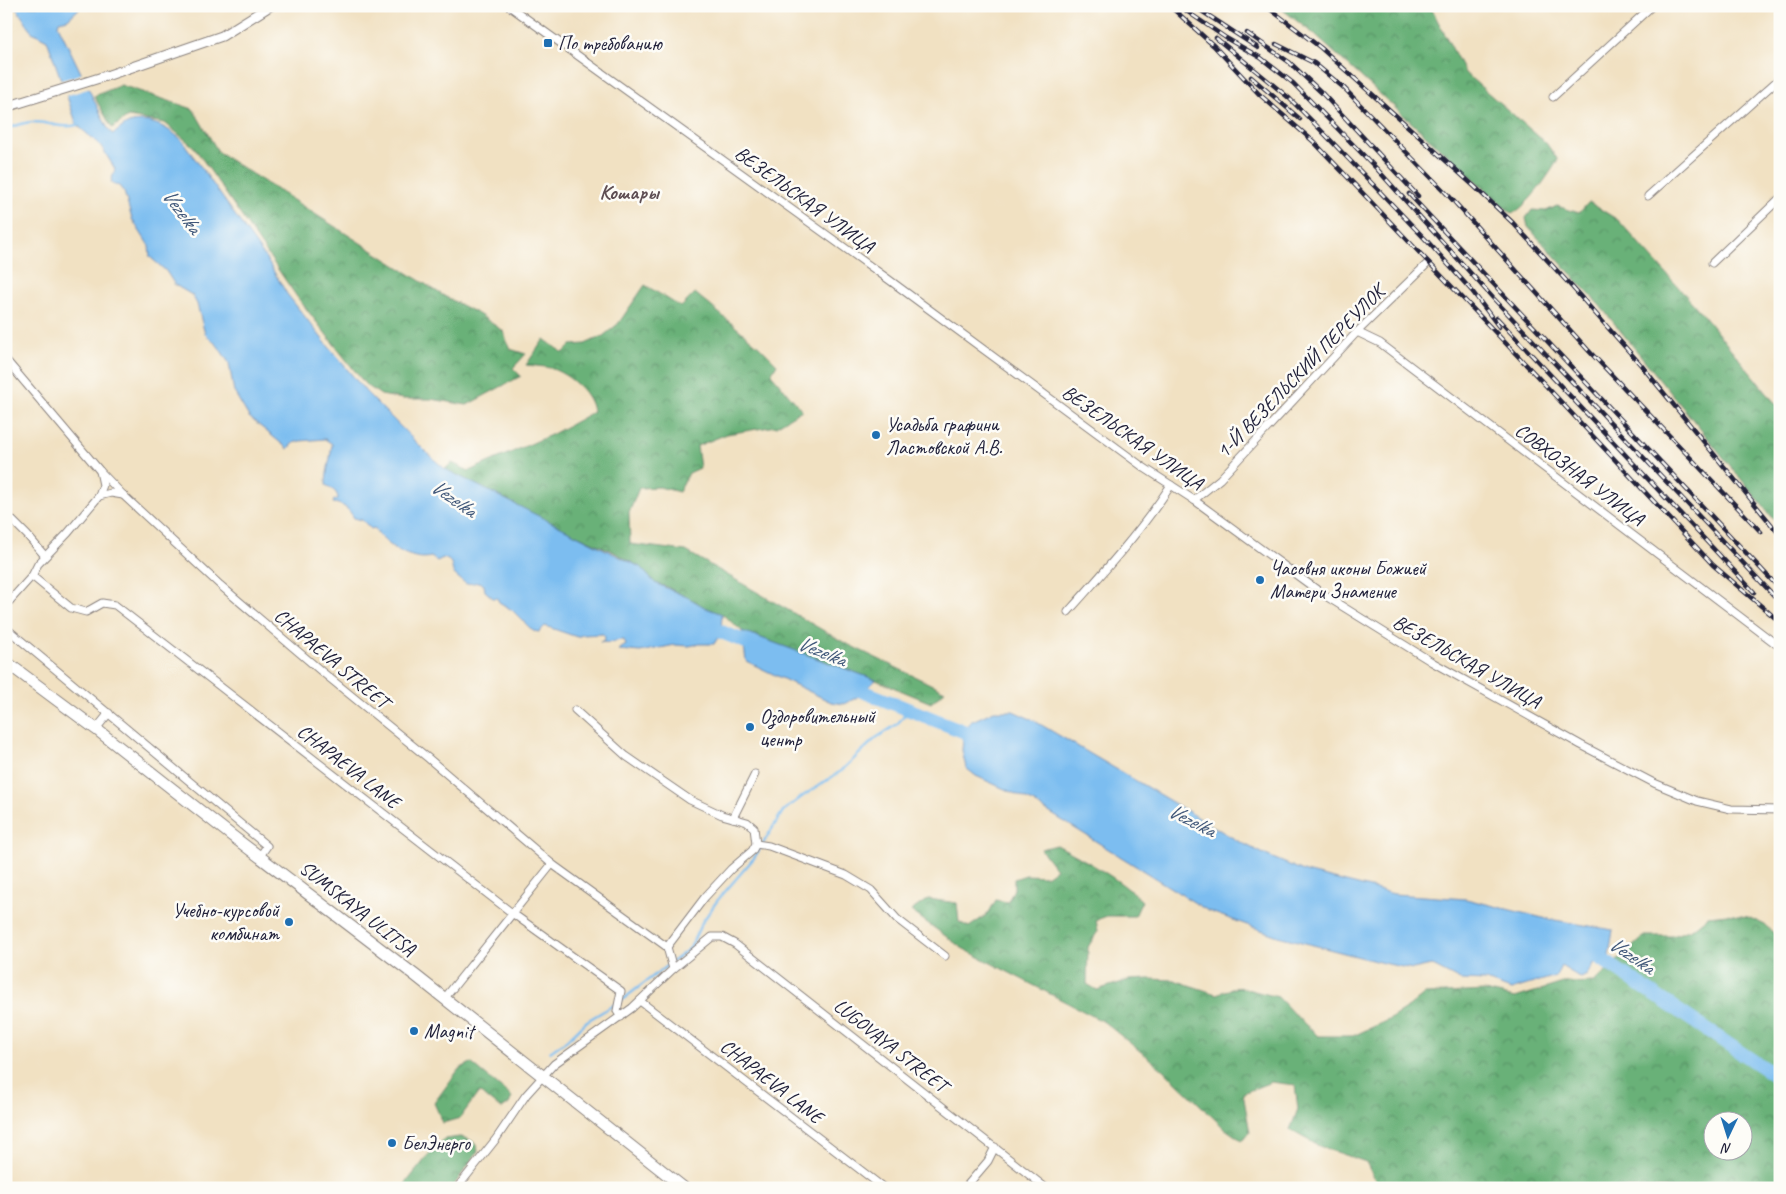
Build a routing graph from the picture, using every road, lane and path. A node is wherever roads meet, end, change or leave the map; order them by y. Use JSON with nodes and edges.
{"nodes":[{"id":1,"x":270,"y":6,"type":"edge"},
{"id":2,"x":509,"y":6,"type":"edge"},
{"id":3,"x":1652,"y":6,"type":"edge"},
{"id":4,"x":1780,"y":78,"type":"edge"},
{"id":5,"x":1553,"y":97,"type":"dead end"},
{"id":6,"x":6,"y":107,"type":"edge"},
{"id":7,"x":1648,"y":196,"type":"dead end"},
{"id":8,"x":1780,"y":198,"type":"edge"},
{"id":9,"x":1712,"y":263,"type":"dead end"},
{"id":10,"x":1427,"y":264,"type":"dead end"},
{"id":11,"x":1357,"y":332,"type":"junction"},
{"id":12,"x":6,"y":360,"type":"edge"},
{"id":13,"x":100,"y":471,"type":"junction"},
{"id":14,"x":1171,"y":485,"type":"junction"},
{"id":15,"x":123,"y":495,"type":"junction"},
{"id":16,"x":100,"y":496,"type":"junction"},
{"id":17,"x":1194,"y":500,"type":"junction"},
{"id":18,"x":6,"y":514,"type":"edge"},
{"id":19,"x":46,"y":556,"type":"junction"},
{"id":20,"x":32,"y":576,"type":"junction"},
{"id":21,"x":6,"y":605,"type":"edge"},
{"id":22,"x":1068,"y":612,"type":"dead end"},
{"id":23,"x":6,"y":628,"type":"edge"},
{"id":24,"x":1780,"y":647,"type":"edge"},
{"id":25,"x":6,"y":662,"type":"edge"},
{"id":26,"x":575,"y":710,"type":"dead end"},
{"id":27,"x":109,"y":713,"type":"junction"},
{"id":28,"x":96,"y":729,"type":"junction"},
{"id":29,"x":755,"y":774,"type":"dead end"},
{"id":30,"x":1780,"y":810,"type":"edge"},
{"id":31,"x":733,"y":818,"type":"junction"},
{"id":32,"x":756,"y":844,"type":"junction"},
{"id":33,"x":260,"y":856,"type":"junction"},
{"id":34,"x":552,"y":864,"type":"junction"},
{"id":35,"x":512,"y":913,"type":"junction"},
{"id":36,"x":667,"y":947,"type":"junction"},
{"id":37,"x":945,"y":956,"type":"dead end"},
{"id":38,"x":673,"y":969,"type":"junction"},
{"id":39,"x":444,"y":999,"type":"junction"},
{"id":40,"x":640,"y":1001,"type":"junction"},
{"id":41,"x":620,"y":1017,"type":"junction"},
{"id":42,"x":543,"y":1076,"type":"junction"},
{"id":43,"x":995,"y":1147,"type":"junction"},
{"id":44,"x":456,"y":1188,"type":"edge"},
{"id":45,"x":684,"y":1188,"type":"edge"},
{"id":46,"x":884,"y":1188,"type":"edge"},
{"id":47,"x":965,"y":1188,"type":"edge"},
{"id":48,"x":1046,"y":1188,"type":"edge"}],
"edges":[{"from":1,"to":6,"type":"street"},
{"from":2,"to":14,"type":"street","name":"ВЕЗЕЛЬСКАЯ УЛИЦА"},
{"from":3,"to":5,"type":"street"},
{"from":4,"to":7,"type":"street"},
{"from":8,"to":9,"type":"street"},
{"from":10,"to":11,"type":"street","name":"1-Й ВЕЗЕЛЬСКИЙ ПЕРЕУЛОК"},
{"from":11,"to":17,"type":"street","name":"1-Й ВЕЗЕЛЬСКИЙ ПЕРЕУЛОК"},
{"from":11,"to":24,"type":"street","name":"СОВХОЗНАЯ УЛИЦА"},
{"from":12,"to":13,"type":"street","name":"CHAPAEVA STREET"},
{"from":13,"to":15,"type":"street","name":"CHAPAEVA STREET"},
{"from":13,"to":16,"type":"street"},
{"from":14,"to":17,"type":"street","name":"ВЕЗЕЛЬСКАЯ УЛИЦА"},
{"from":14,"to":22,"type":"street"},
{"from":15,"to":16,"type":"street"},
{"from":15,"to":34,"type":"street","name":"CHAPAEVA STREET"},
{"from":16,"to":19,"type":"street"},
{"from":17,"to":30,"type":"street","name":"ВЕЗЕЛЬСКАЯ УЛИЦА"},
{"from":18,"to":19,"type":"street"},
{"from":19,"to":20,"type":"street"},
{"from":20,"to":21,"type":"street"},
{"from":20,"to":35,"type":"street","name":"CHAPAEVA LANE"},
{"from":23,"to":27,"type":"street"},
{"from":25,"to":28,"type":"main road","name":"SUMSKAYA ULITSA"},
{"from":26,"to":31,"type":"street"},
{"from":27,"to":28,"type":"street"},
{"from":27,"to":33,"type":"street"},
{"from":28,"to":33,"type":"main road","name":"SUMSKAYA ULITSA"},
{"from":29,"to":31,"type":"street"},
{"from":31,"to":32,"type":"street"},
{"from":32,"to":36,"type":"street"},
{"from":32,"to":37,"type":"street"},
{"from":33,"to":39,"type":"main road","name":"SUMSKAYA ULITSA"},
{"from":34,"to":35,"type":"street"},
{"from":34,"to":36,"type":"street","name":"CHAPAEVA STREET"},
{"from":35,"to":39,"type":"street"},
{"from":35,"to":41,"type":"street","name":"CHAPAEVA LANE"},
{"from":36,"to":38,"type":"street"},
{"from":38,"to":40,"type":"street"},
{"from":38,"to":43,"type":"street","name":"LUGOVAYA STREET"},
{"from":39,"to":42,"type":"main road","name":"SUMSKAYA ULITSA"},
{"from":40,"to":41,"type":"street"},
{"from":40,"to":46,"type":"street","name":"CHAPAEVA LANE"},
{"from":41,"to":42,"type":"street"},
{"from":42,"to":44,"type":"street"},
{"from":42,"to":45,"type":"main road","name":"SUMSKAYA ULITSA"},
{"from":43,"to":47,"type":"street"},
{"from":43,"to":48,"type":"street","name":"LUGOVAYA STREET"}]}
